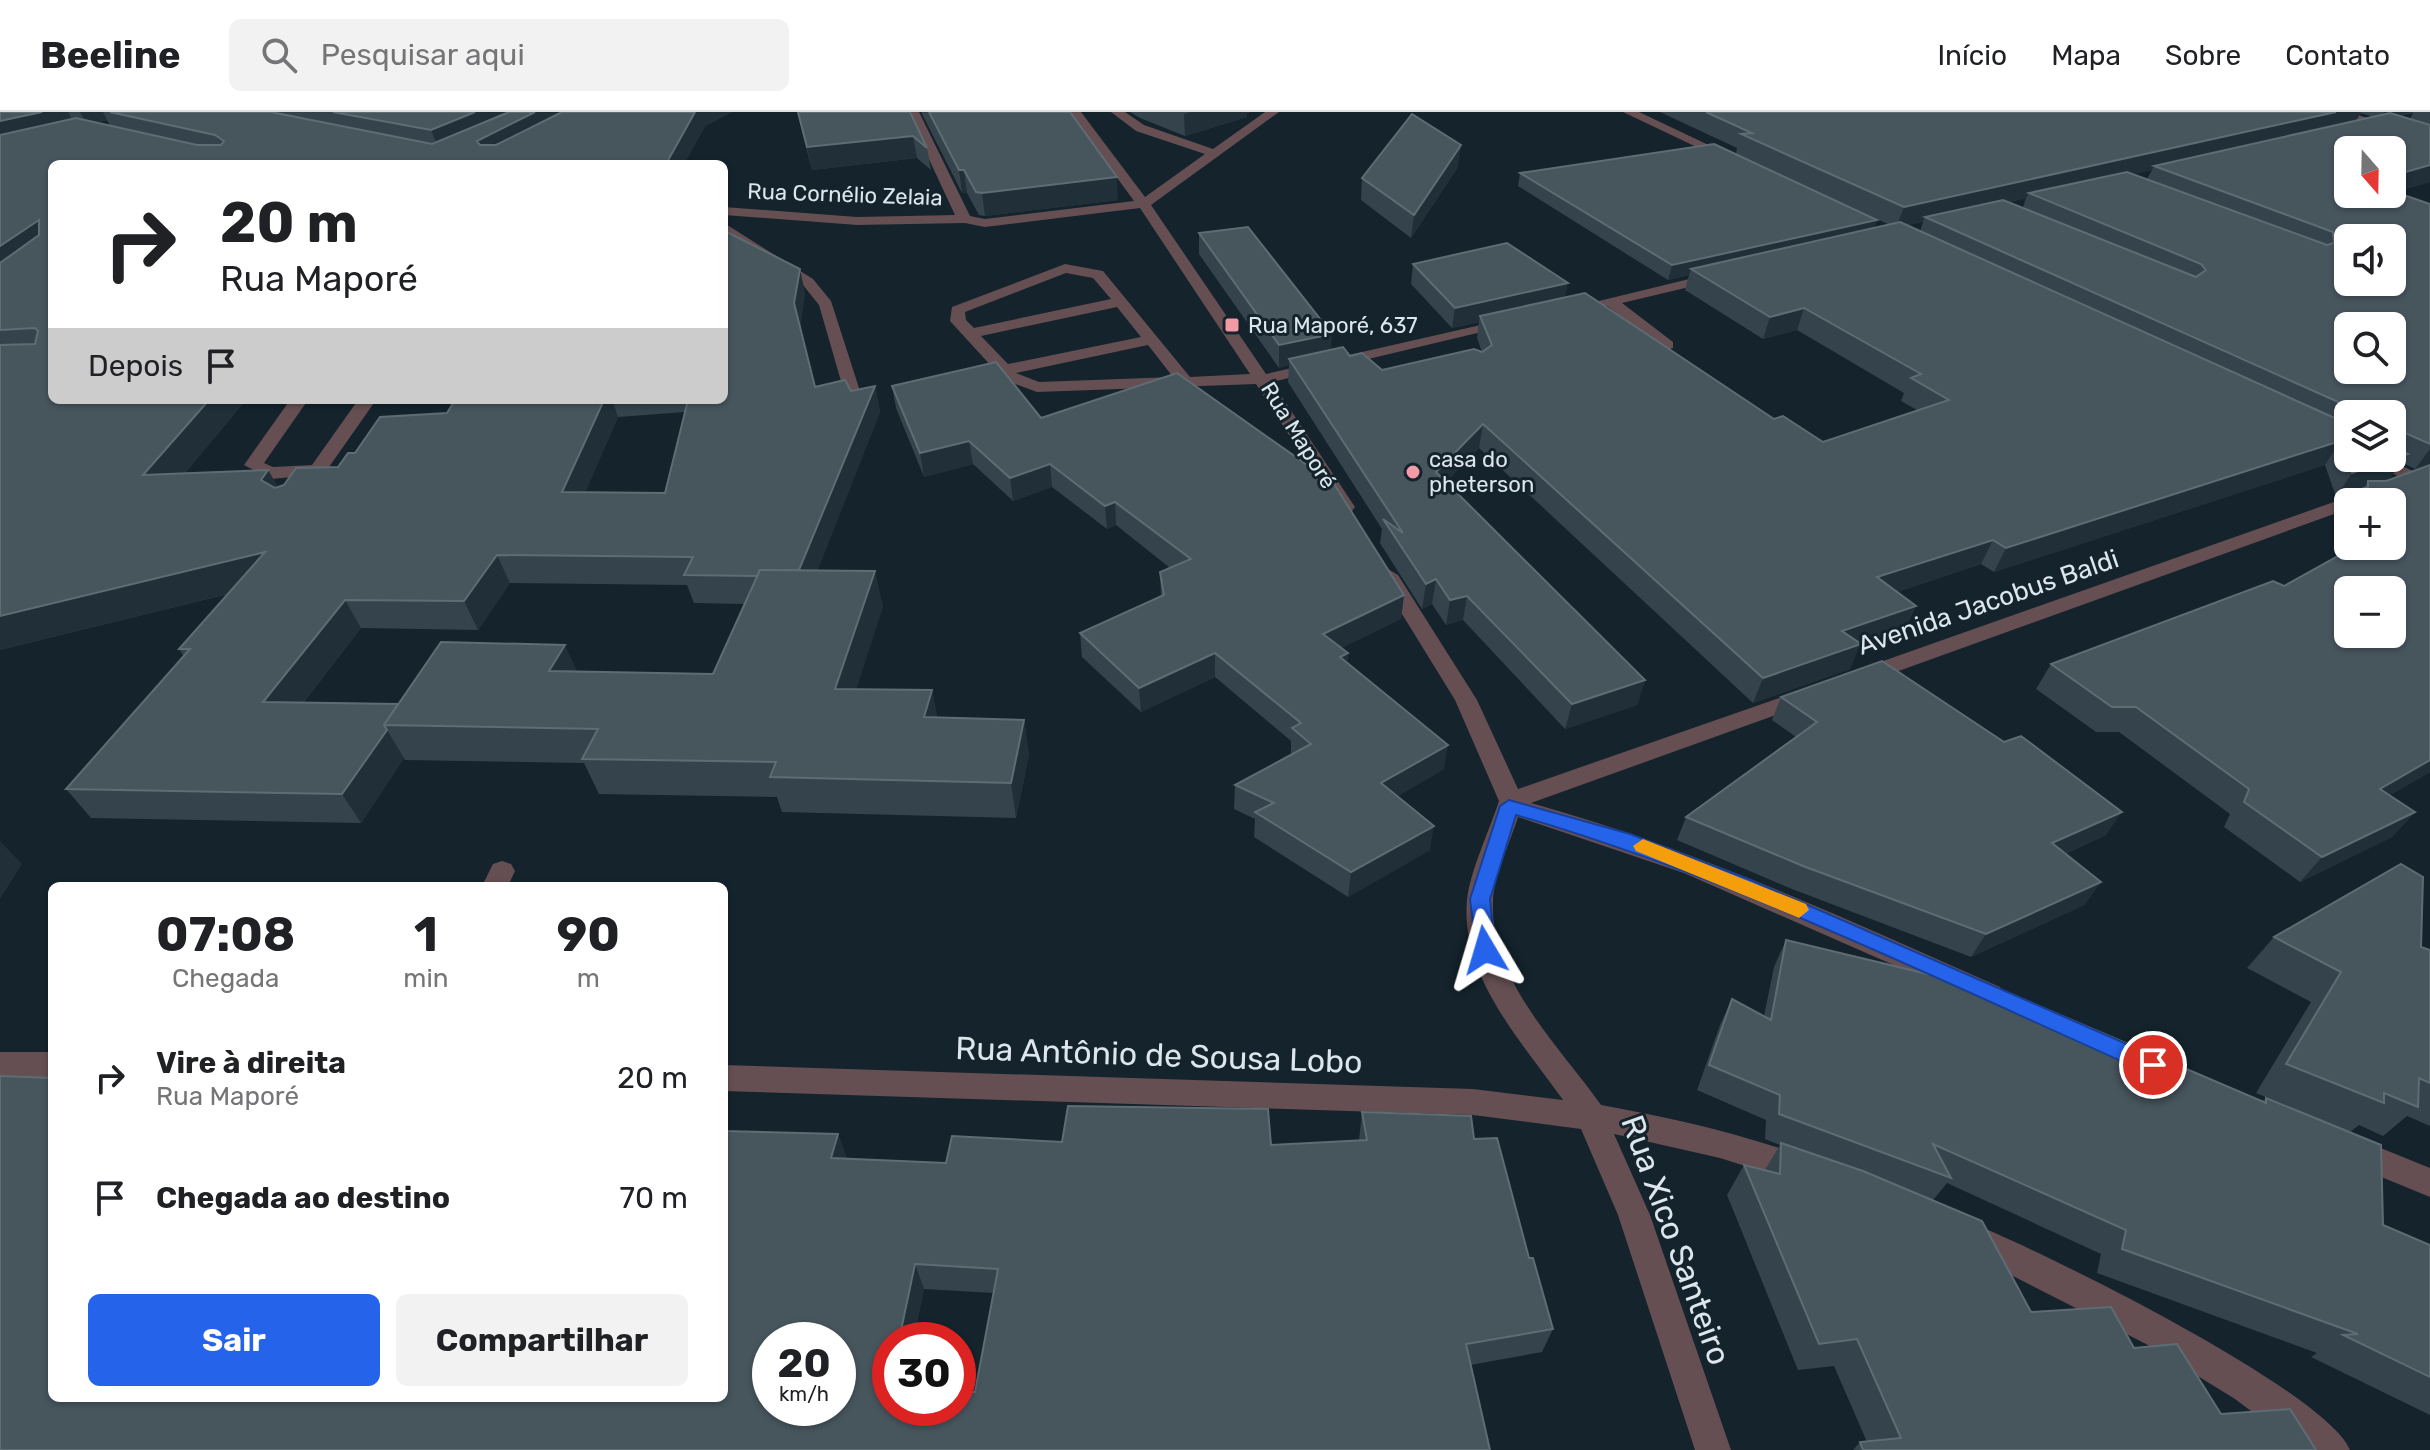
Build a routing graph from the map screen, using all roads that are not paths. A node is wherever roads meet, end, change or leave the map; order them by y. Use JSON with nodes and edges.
{"nodes":[{"id":1,"x":913,"y":112,"type":"edge"},
{"id":2,"x":1075,"y":112,"type":"edge"},
{"id":3,"x":1117,"y":112,"type":"edge"},
{"id":4,"x":1273,"y":112,"type":"edge"},
{"id":5,"x":1629,"y":112,"type":"edge"},
{"id":6,"x":2335,"y":112,"type":"edge"},
{"id":7,"x":2403,"y":119,"type":"edge"},
{"id":8,"x":2377,"y":124,"type":"junction"},
{"id":9,"x":2347,"y":131,"type":"edge"},
{"id":10,"x":2430,"y":141,"type":"edge"},
{"id":11,"x":1214,"y":153,"type":"junction"},
{"id":12,"x":1742,"y":164,"type":"edge"},
{"id":13,"x":1143,"y":204,"type":"junction"},
{"id":14,"x":728,"y":211,"type":"edge"},
{"id":15,"x":965,"y":219,"type":"junction"},
{"id":16,"x":728,"y":230,"type":"edge"},
{"id":17,"x":1731,"y":273,"type":"edge"},
{"id":18,"x":1610,"y":301,"type":"junction"},
{"id":19,"x":1120,"y":302,"type":"junction"},
{"id":20,"x":1551,"y":314,"type":"edge"},
{"id":21,"x":1522,"y":321,"type":"edge"},
{"id":22,"x":970,"y":334,"type":"junction"},
{"id":23,"x":1464,"y":334,"type":"junction"},
{"id":24,"x":1151,"y":340,"type":"junction"},
{"id":25,"x":1667,"y":345,"type":"edge"},
{"id":26,"x":1473,"y":356,"type":"edge"},
{"id":27,"x":1004,"y":370,"type":"junction"},
{"id":28,"x":1264,"y":379,"type":"junction"},
{"id":29,"x":1186,"y":382,"type":"junction"},
{"id":30,"x":851,"y":388,"type":"edge"},
{"id":31,"x":296,"y":404,"type":"edge"},
{"id":32,"x":364,"y":404,"type":"edge"},
{"id":33,"x":317,"y":470,"type":"junction"},
{"id":34,"x":2406,"y":472,"type":"edge"},
{"id":35,"x":2425,"y":479,"type":"edge"},
{"id":36,"x":2388,"y":488,"type":"edge"},
{"id":37,"x":299,"y":495,"type":"edge"},
{"id":38,"x":2334,"y":508,"type":"edge"},
{"id":39,"x":1357,"y":526,"type":"edge"},
{"id":40,"x":1374,"y":553,"type":"edge"},
{"id":41,"x":1510,"y":803,"type":"junction"},
{"id":42,"x":2010,"y":1004,"type":"edge"},
{"id":43,"x":0,"y":1065,"type":"edge"},
{"id":44,"x":48,"y":1065,"type":"edge"},
{"id":45,"x":728,"y":1078,"type":"edge"},
{"id":46,"x":1590,"y":1114,"type":"junction"},
{"id":47,"x":2326,"y":1139,"type":"edge"},
{"id":48,"x":1838,"y":1183,"type":"edge"},
{"id":49,"x":2430,"y":1183,"type":"edge"},
{"id":50,"x":1940,"y":1224,"type":"edge"},
{"id":51,"x":1713,"y":1450,"type":"edge"},
{"id":52,"x":2332,"y":1450,"type":"edge"}],
"edges":[{"from":1,"to":15,"type":"street","name":"Rua Cornélio Zelaia"},
{"from":2,"to":13,"type":"street","name":"Rua Maporé"},
{"from":3,"to":11,"type":"street"},
{"from":4,"to":11,"type":"street"},
{"from":5,"to":12,"type":"street"},
{"from":6,"to":8,"type":"street"},
{"from":7,"to":8,"type":"street"},
{"from":8,"to":9,"type":"street"},
{"from":8,"to":10,"type":"street"},
{"from":11,"to":13,"type":"street"},
{"from":13,"to":15,"type":"street","name":"Rua Cornélio Zelaia"},
{"from":13,"to":28,"type":"street","name":"Rua Maporé"},
{"from":14,"to":15,"type":"street","name":"Rua Cornélio Zelaia"},
{"from":16,"to":30,"type":"street"},
{"from":17,"to":18,"type":"street"},
{"from":18,"to":20,"type":"street"},
{"from":18,"to":25,"type":"street"},
{"from":19,"to":22,"type":"street"},
{"from":19,"to":22,"type":"street"},
{"from":19,"to":24,"type":"street"},
{"from":21,"to":23,"type":"street"},
{"from":22,"to":27,"type":"street"},
{"from":23,"to":26,"type":"street"},
{"from":23,"to":28,"type":"street"},
{"from":24,"to":27,"type":"street"},
{"from":24,"to":29,"type":"street"},
{"from":27,"to":29,"type":"street"},
{"from":28,"to":29,"type":"street"},
{"from":28,"to":39,"type":"street","name":"Rua Maporé"},
{"from":31,"to":33,"type":"street"},
{"from":32,"to":33,"type":"street"},
{"from":33,"to":37,"type":"street"},
{"from":34,"to":35,"type":"street"},
{"from":35,"to":36,"type":"street"},
{"from":38,"to":41,"type":"street","name":"Avenida Jacobus Baldi"},
{"from":40,"to":41,"type":"street"},
{"from":41,"to":42,"type":"street"},
{"from":41,"to":46,"type":"street","name":"Rua Xico Santeiro"},
{"from":43,"to":44,"type":"street"},
{"from":45,"to":46,"type":"street","name":"Rua Antônio de Sousa Lobo"},
{"from":46,"to":48,"type":"street","name":"Rua Antônio de Sousa Lobo"},
{"from":46,"to":51,"type":"street","name":"Rua Xico Santeiro"},
{"from":47,"to":49,"type":"street"},
{"from":50,"to":52,"type":"street"}]}
